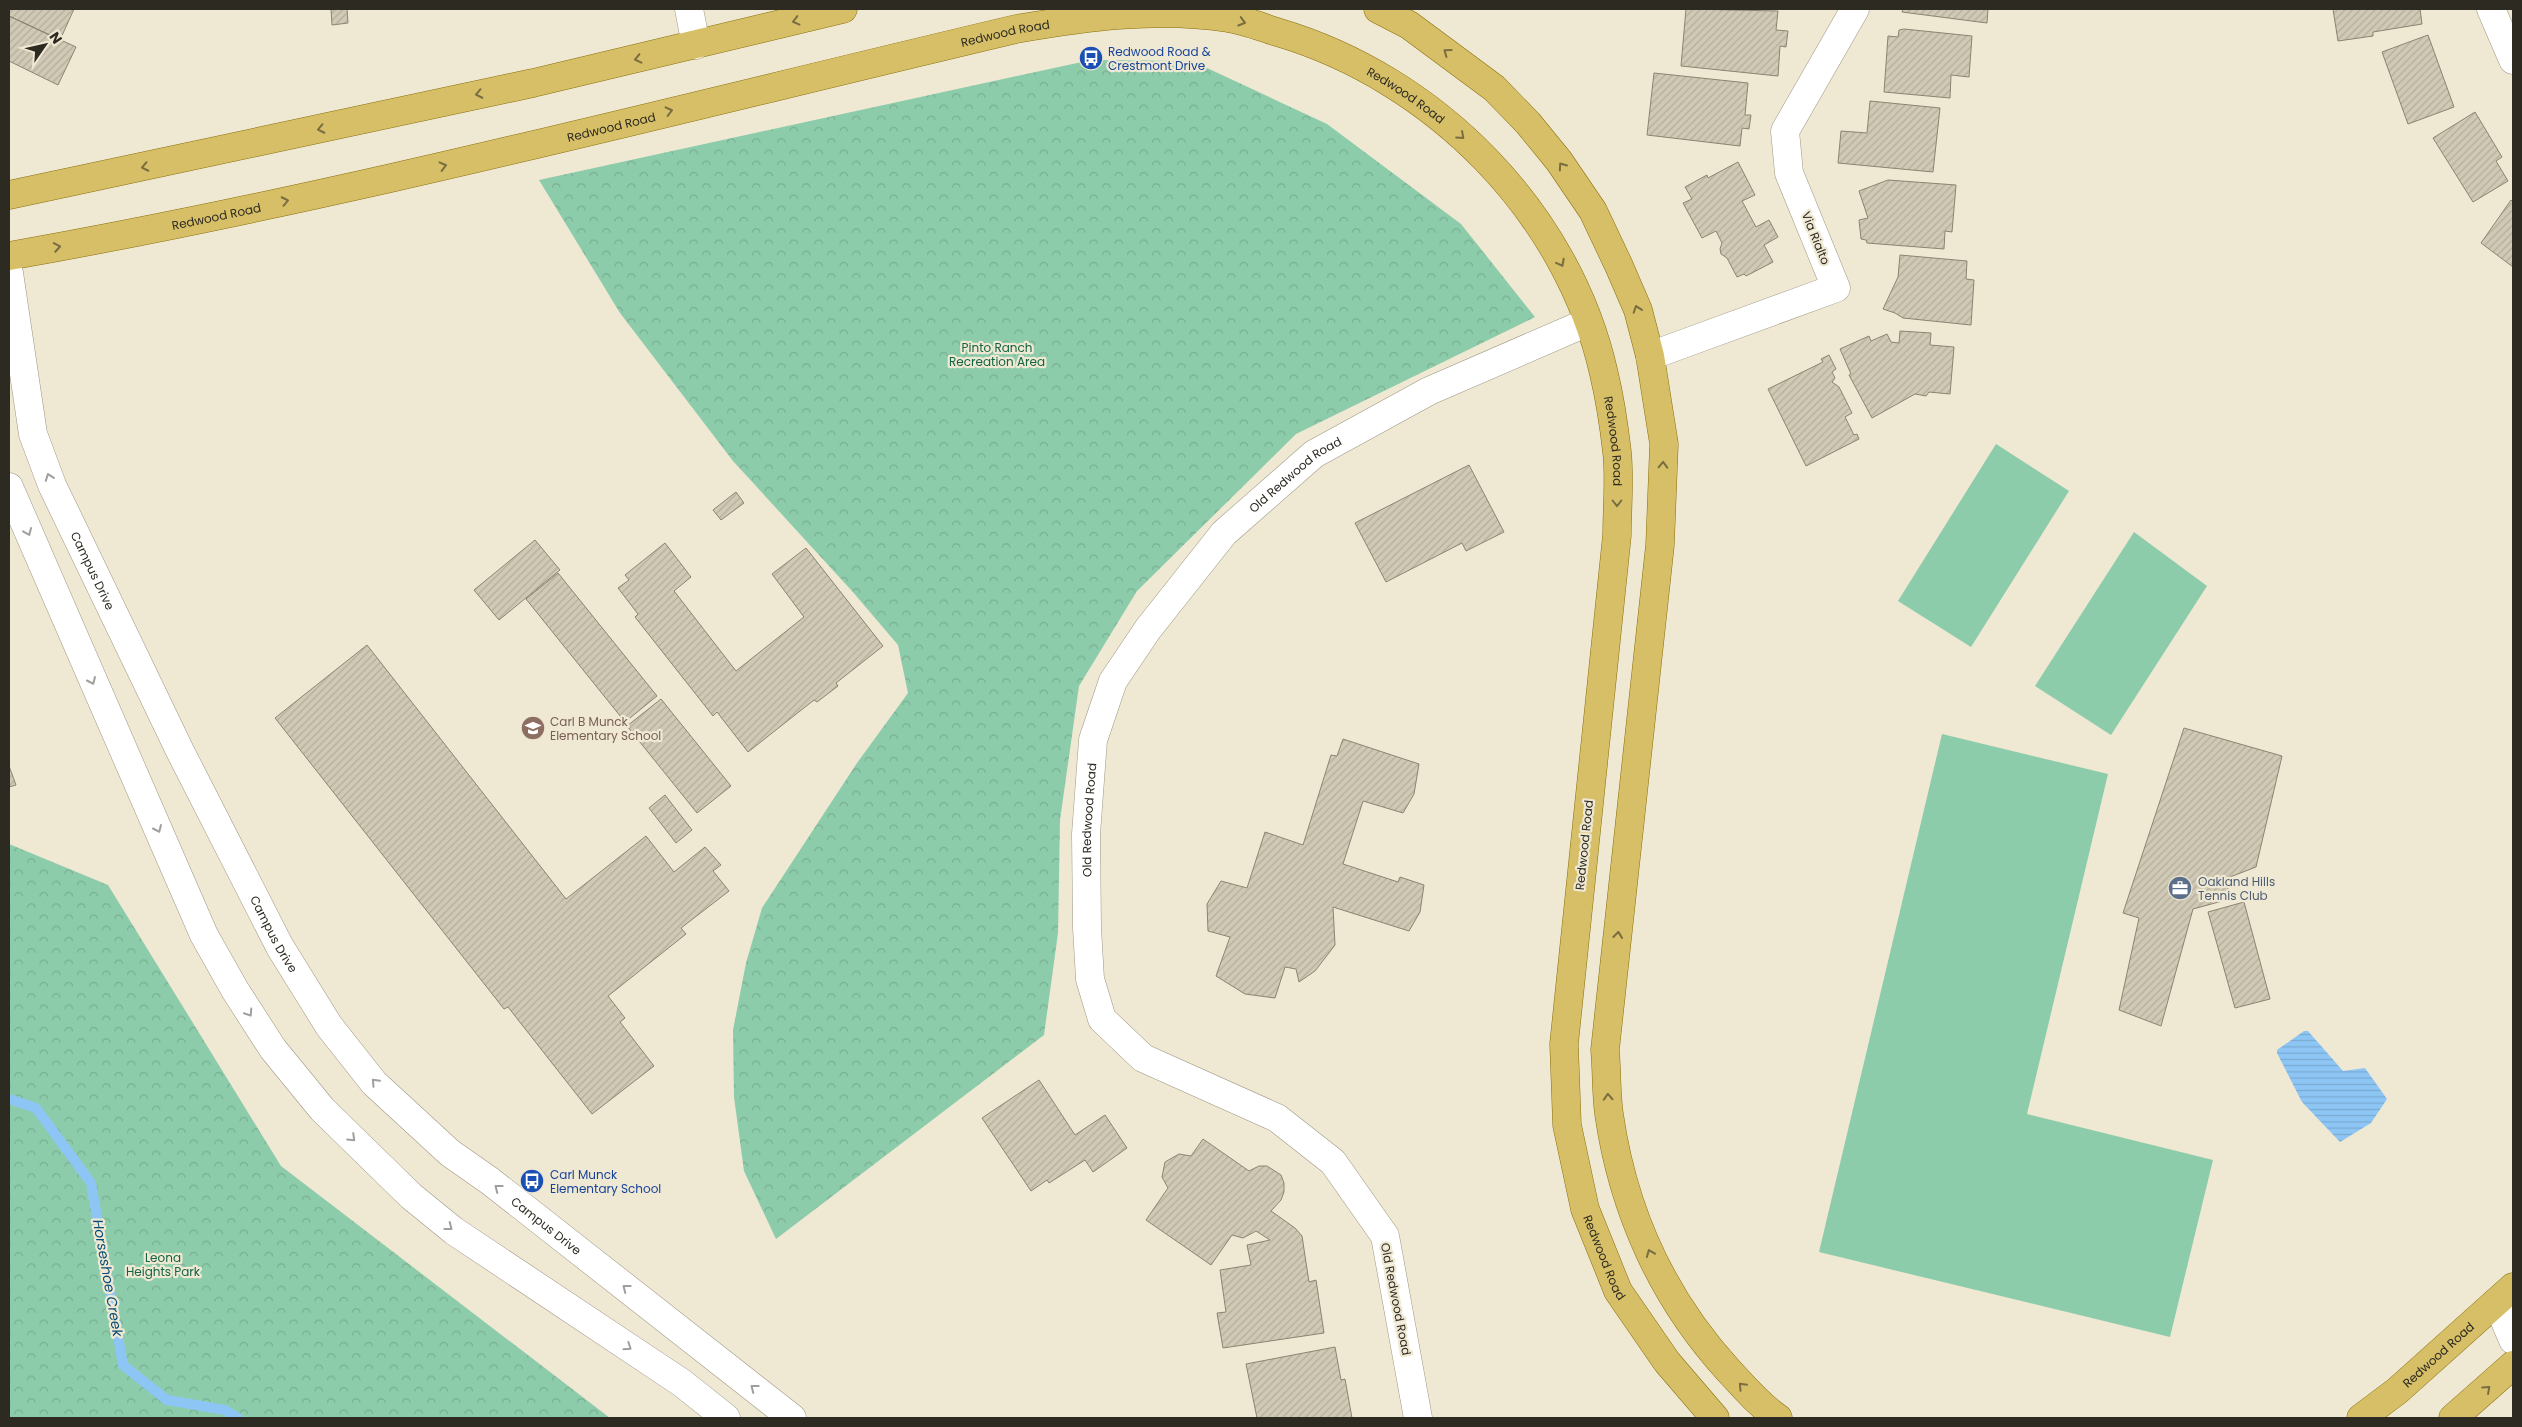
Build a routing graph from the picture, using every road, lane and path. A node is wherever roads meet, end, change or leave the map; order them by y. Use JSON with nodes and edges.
{"nodes":[{"id":1,"x":689,"y":9,"type":"edge"},
{"id":2,"x":843,"y":9,"type":"edge"},
{"id":3,"x":1378,"y":9,"type":"edge"},
{"id":4,"x":1855,"y":9,"type":"edge"},
{"id":5,"x":2490,"y":9,"type":"edge"},
{"id":6,"x":1194,"y":12,"type":"edge"},
{"id":7,"x":696,"y":45,"type":"junction"},
{"id":8,"x":2513,"y":60,"type":"edge"},
{"id":9,"x":9,"y":195,"type":"edge"},
{"id":10,"x":9,"y":256,"type":"edge"},
{"id":11,"x":9,"y":273,"type":"edge"},
{"id":12,"x":1588,"y":322,"type":"junction"},
{"id":13,"x":1650,"y":356,"type":"junction"},
{"id":14,"x":9,"y":487,"type":"edge"},
{"id":15,"x":2505,"y":1295,"type":"edge"},
{"id":16,"x":2513,"y":1340,"type":"edge"},
{"id":17,"x":2513,"y":1366,"type":"edge"},
{"id":18,"x":726,"y":1418,"type":"edge"},
{"id":19,"x":792,"y":1418,"type":"edge"},
{"id":20,"x":1418,"y":1418,"type":"edge"},
{"id":21,"x":1715,"y":1418,"type":"edge"},
{"id":22,"x":1778,"y":1418,"type":"edge"},
{"id":23,"x":2361,"y":1418,"type":"edge"},
{"id":24,"x":2453,"y":1418,"type":"edge"}],
"edges":[{"from":1,"to":7,"type":"street"},
{"from":2,"to":7,"type":"main road","one_way":true},
{"from":13,"to":3,"type":"main road","one_way":true},
{"from":4,"to":13,"type":"street","name":"Via Rialto"},
{"from":5,"to":8,"type":"street"},
{"from":10,"to":6,"type":"main road","name":"Redwood Road","one_way":true},
{"from":6,"to":12,"type":"main road","name":"Redwood Road","one_way":true},
{"from":7,"to":9,"type":"main road","one_way":true},
{"from":19,"to":11,"type":"street","name":"Campus Drive","one_way":true},
{"from":12,"to":20,"type":"street","name":"Old Redwood Road"},
{"from":12,"to":21,"type":"main road","name":"Redwood Road","one_way":true},
{"from":22,"to":13,"type":"main road","one_way":true},
{"from":14,"to":18,"type":"street","one_way":true},
{"from":15,"to":16,"type":"street"},
{"from":15,"to":23,"type":"main road","name":"Redwood Road"},
{"from":24,"to":17,"type":"main road","one_way":true}]}
